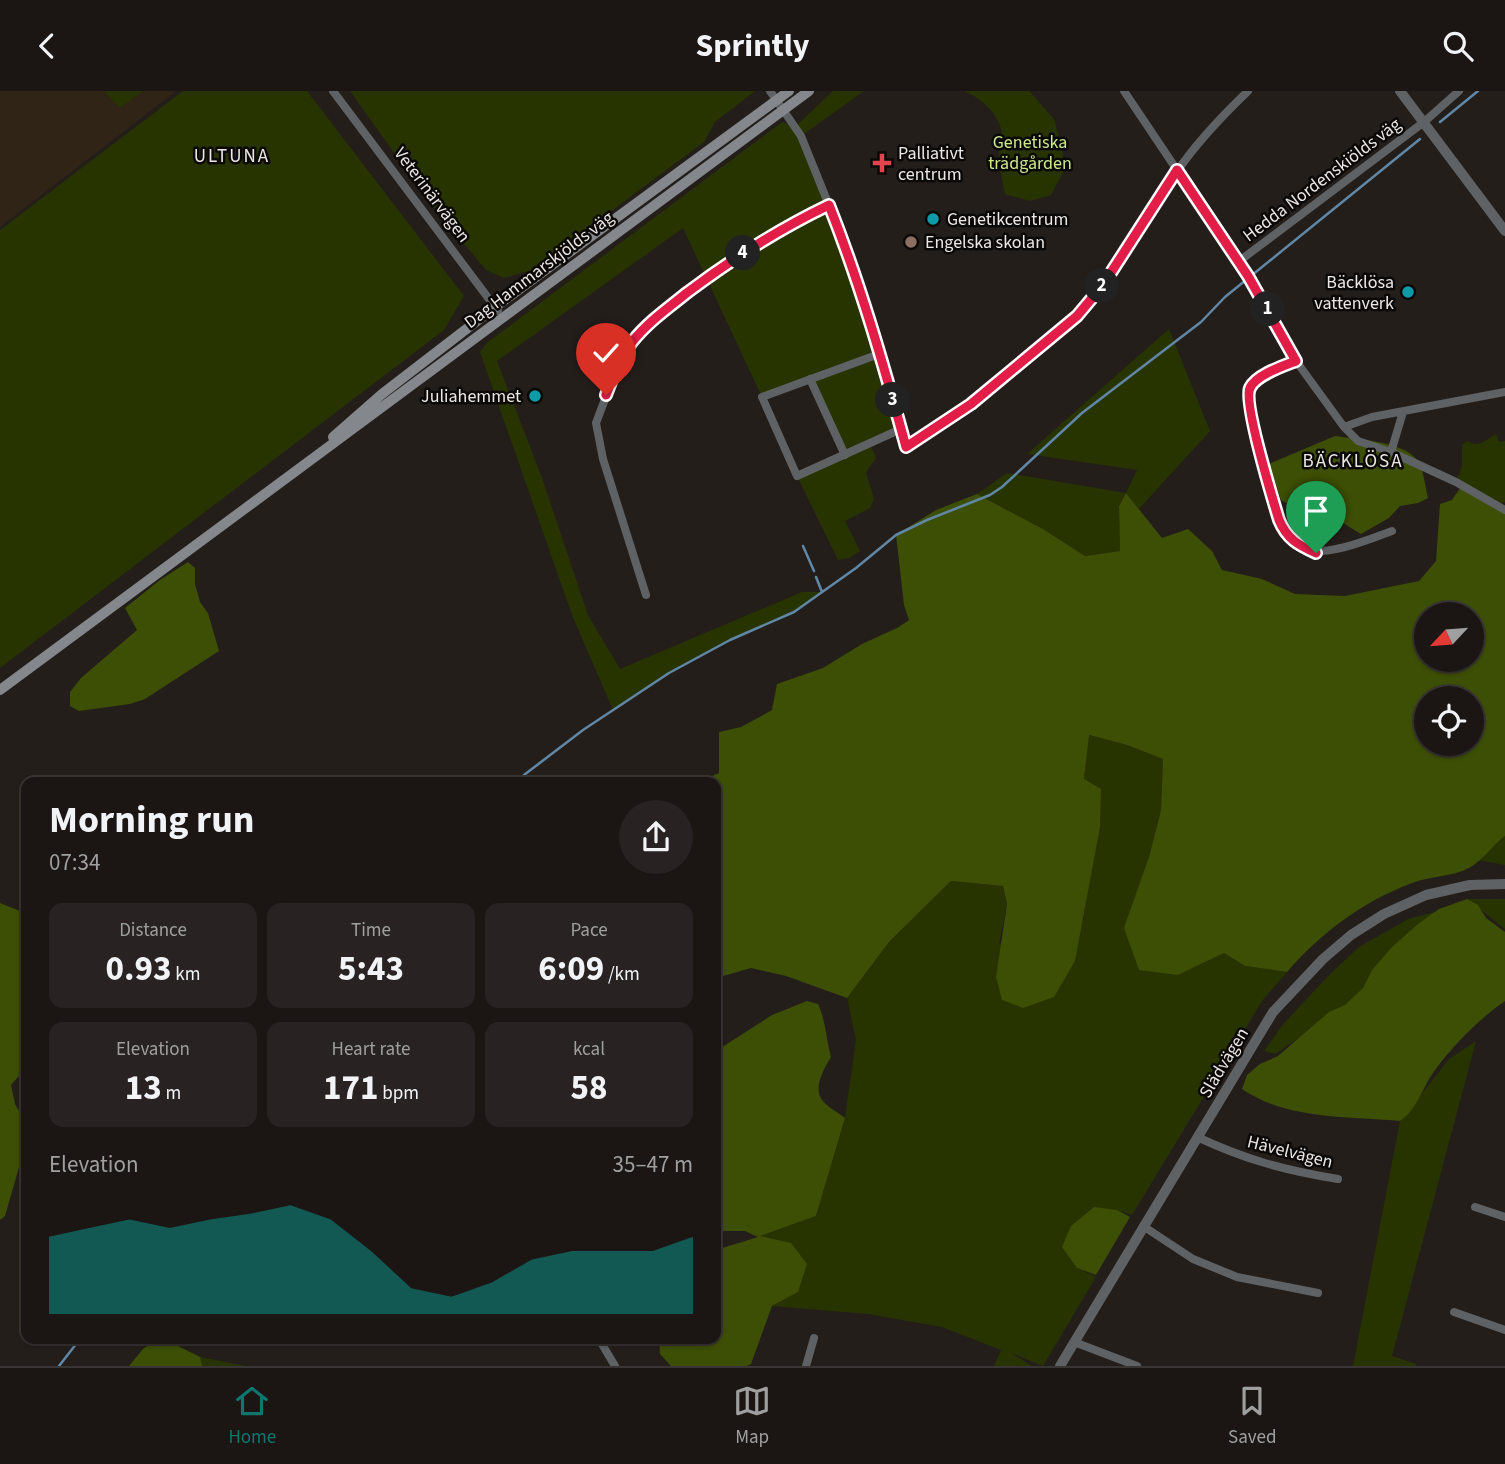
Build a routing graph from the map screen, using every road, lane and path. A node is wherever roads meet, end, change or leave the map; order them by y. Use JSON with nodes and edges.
{"nodes":[{"id":1,"x":334,"y":91,"type":"edge"},
{"id":2,"x":789,"y":91,"type":"edge"},
{"id":3,"x":809,"y":91,"type":"edge"},
{"id":4,"x":1124,"y":91,"type":"edge"},
{"id":5,"x":1248,"y":91,"type":"edge"},
{"id":6,"x":1400,"y":91,"type":"edge"},
{"id":7,"x":1459,"y":91,"type":"edge"},
{"id":8,"x":777,"y":100,"type":"edge"},
{"id":9,"x":1424,"y":122,"type":"junction"},
{"id":10,"x":1177,"y":170,"type":"junction"},
{"id":11,"x":829,"y":205,"type":"junction"},
{"id":12,"x":1505,"y":231,"type":"edge"},
{"id":13,"x":1238,"y":263,"type":"junction"},
{"id":14,"x":495,"y":307,"type":"junction"},
{"id":15,"x":503,"y":320,"type":"junction"},
{"id":16,"x":879,"y":354,"type":"junction"},
{"id":17,"x":1296,"y":361,"type":"junction"},
{"id":18,"x":810,"y":379,"type":"junction"},
{"id":19,"x":1505,"y":392,"type":"edge"},
{"id":20,"x":1403,"y":412,"type":"junction"},
{"id":21,"x":1344,"y":427,"type":"junction"},
{"id":22,"x":901,"y":429,"type":"junction"},
{"id":23,"x":1391,"y":452,"type":"junction"},
{"id":24,"x":845,"y":455,"type":"junction"},
{"id":25,"x":290,"y":477,"type":"junction"},
{"id":26,"x":1505,"y":510,"type":"edge"},
{"id":27,"x":1392,"y":531,"type":"dead end"},
{"id":28,"x":646,"y":595,"type":"dead end"},
{"id":29,"x":0,"y":690,"type":"edge"},
{"id":30,"x":1505,"y":884,"type":"edge"},
{"id":31,"x":1197,"y":1137,"type":"junction"},
{"id":32,"x":1338,"y":1179,"type":"dead end"},
{"id":33,"x":1475,"y":1207,"type":"dead end"},
{"id":34,"x":1505,"y":1217,"type":"edge"},
{"id":35,"x":1143,"y":1226,"type":"junction"},
{"id":36,"x":1318,"y":1293,"type":"dead end"},
{"id":37,"x":1454,"y":1312,"type":"dead end"},
{"id":38,"x":1505,"y":1330,"type":"edge"},
{"id":39,"x":814,"y":1338,"type":"dead end"},
{"id":40,"x":1074,"y":1342,"type":"junction"},
{"id":41,"x":602,"y":1344,"type":"edge"},
{"id":42,"x":615,"y":1366,"type":"edge"},
{"id":43,"x":806,"y":1366,"type":"edge"},
{"id":44,"x":1060,"y":1366,"type":"edge"},
{"id":45,"x":1138,"y":1366,"type":"edge"}],
"edges":[{"from":1,"to":14,"type":"street","name":"Veterinärvägen"},
{"from":2,"to":8,"type":"main road","name":"Dag Hammarskjölds väg"},
{"from":3,"to":8,"type":"main road","name":"Dag Hammarskjölds väg"},
{"from":4,"to":10,"type":"street"},
{"from":5,"to":10,"type":"street"},
{"from":6,"to":9,"type":"street"},
{"from":7,"to":9,"type":"street","name":"Hedda Nordenskiölds väg"},
{"from":8,"to":11,"type":"street"},
{"from":8,"to":14,"type":"main road","name":"Dag Hammarskjölds väg"},
{"from":8,"to":15,"type":"main road","name":"Dag Hammarskjölds väg"},
{"from":9,"to":12,"type":"street"},
{"from":9,"to":13,"type":"street","name":"Hedda Nordenskiölds väg"},
{"from":10,"to":13,"type":"street"},
{"from":10,"to":22,"type":"street"},
{"from":11,"to":16,"type":"street"},
{"from":11,"to":28,"type":"street"},
{"from":13,"to":17,"type":"street"},
{"from":14,"to":15,"type":"street","name":"Veterinärvägen"},
{"from":14,"to":25,"type":"main road","name":"Dag Hammarskjölds väg"},
{"from":15,"to":25,"type":"main road","name":"Dag Hammarskjölds väg"},
{"from":16,"to":18,"type":"street"},
{"from":16,"to":22,"type":"street"},
{"from":17,"to":21,"type":"street"},
{"from":17,"to":27,"type":"street"},
{"from":18,"to":24,"type":"street"},
{"from":18,"to":24,"type":"street"},
{"from":19,"to":20,"type":"street"},
{"from":20,"to":21,"type":"street"},
{"from":20,"to":23,"type":"street"},
{"from":21,"to":23,"type":"street"},
{"from":22,"to":24,"type":"street"},
{"from":23,"to":26,"type":"street"},
{"from":25,"to":29,"type":"main road","name":"Dag Hammarskjölds väg"},
{"from":30,"to":31,"type":"street","name":"Slädvägen"},
{"from":31,"to":32,"type":"street","name":"Hävelvägen"},
{"from":31,"to":35,"type":"street","name":"Slädvägen"},
{"from":33,"to":34,"type":"street"},
{"from":35,"to":36,"type":"street"},
{"from":35,"to":40,"type":"street","name":"Slädvägen"},
{"from":37,"to":38,"type":"street"},
{"from":39,"to":43,"type":"street"},
{"from":40,"to":44,"type":"street","name":"Slädvägen"},
{"from":40,"to":45,"type":"street"},
{"from":41,"to":42,"type":"street"}]}
